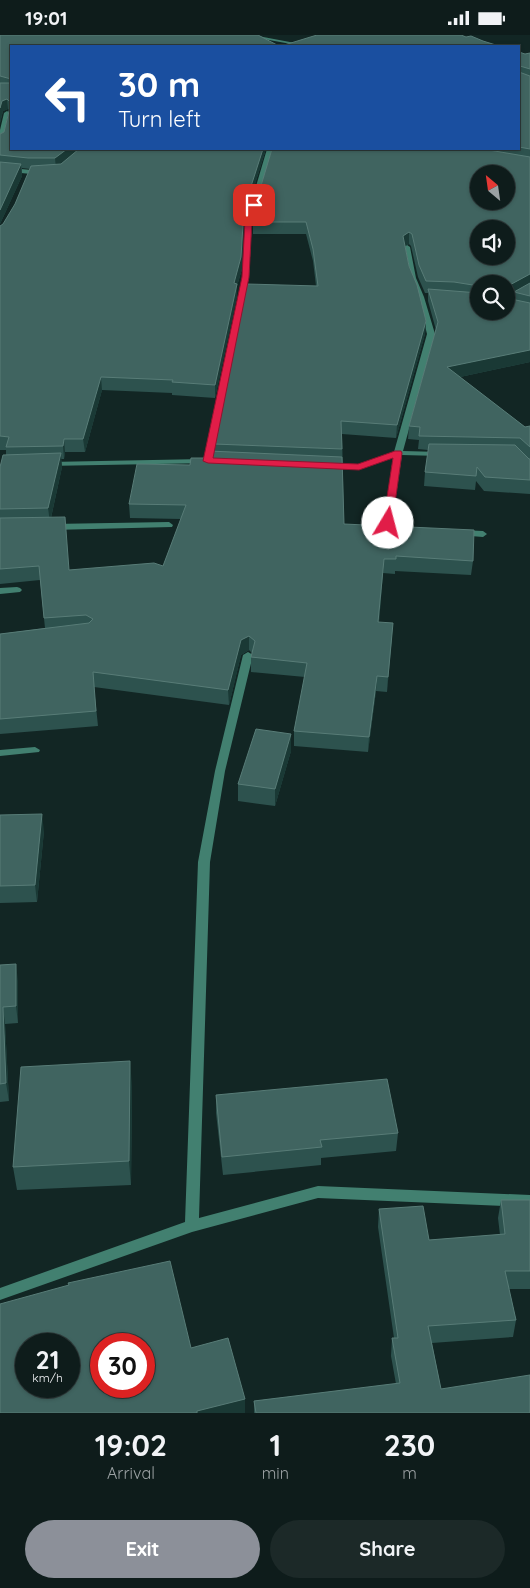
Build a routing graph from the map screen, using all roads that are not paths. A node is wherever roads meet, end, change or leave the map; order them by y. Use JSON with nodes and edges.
{"nodes":[{"id":1,"x":244,"y":35,"type":"edge"},
{"id":2,"x":303,"y":45,"type":"edge"},
{"id":3,"x":7,"y":113,"type":"edge"},
{"id":4,"x":0,"y":142,"type":"edge"},
{"id":5,"x":270,"y":150,"type":"edge"},
{"id":6,"x":0,"y":169,"type":"edge"},
{"id":7,"x":46,"y":173,"type":"edge"},
{"id":8,"x":406,"y":247,"type":"edge"},
{"id":9,"x":398,"y":453,"type":"junction"},
{"id":10,"x":447,"y":454,"type":"edge"},
{"id":11,"x":208,"y":461,"type":"junction"},
{"id":12,"x":218,"y":461,"type":"edge"},
{"id":13,"x":38,"y":464,"type":"edge"},
{"id":14,"x":321,"y":465,"type":"edge"},
{"id":15,"x":169,"y":525,"type":"dead end"},
{"id":16,"x":40,"y":528,"type":"edge"},
{"id":17,"x":415,"y":531,"type":"edge"},
{"id":18,"x":454,"y":533,"type":"edge"},
{"id":19,"x":483,"y":535,"type":"dead end"},
{"id":20,"x":17,"y":590,"type":"dead end"},
{"id":21,"x":0,"y":591,"type":"edge"},
{"id":22,"x":248,"y":655,"type":"dead end"},
{"id":23,"x":34,"y":750,"type":"dead end"},
{"id":24,"x":0,"y":753,"type":"edge"},
{"id":25,"x":530,"y":1201,"type":"edge"},
{"id":26,"x":192,"y":1226,"type":"junction"},
{"id":27,"x":0,"y":1294,"type":"edge"}],
"edges":[{"from":1,"to":2,"type":"street"},
{"from":3,"to":4,"type":"street"},
{"from":5,"to":11,"type":"street"},
{"from":6,"to":7,"type":"street"},
{"from":8,"to":9,"type":"street"},
{"from":9,"to":10,"type":"street"},
{"from":9,"to":14,"type":"street"},
{"from":9,"to":17,"type":"street"},
{"from":11,"to":12,"type":"street"},
{"from":11,"to":13,"type":"street"},
{"from":15,"to":16,"type":"street"},
{"from":18,"to":19,"type":"street"},
{"from":20,"to":21,"type":"street"},
{"from":22,"to":26,"type":"street"},
{"from":23,"to":24,"type":"street"},
{"from":25,"to":26,"type":"street"},
{"from":26,"to":27,"type":"street"}]}
